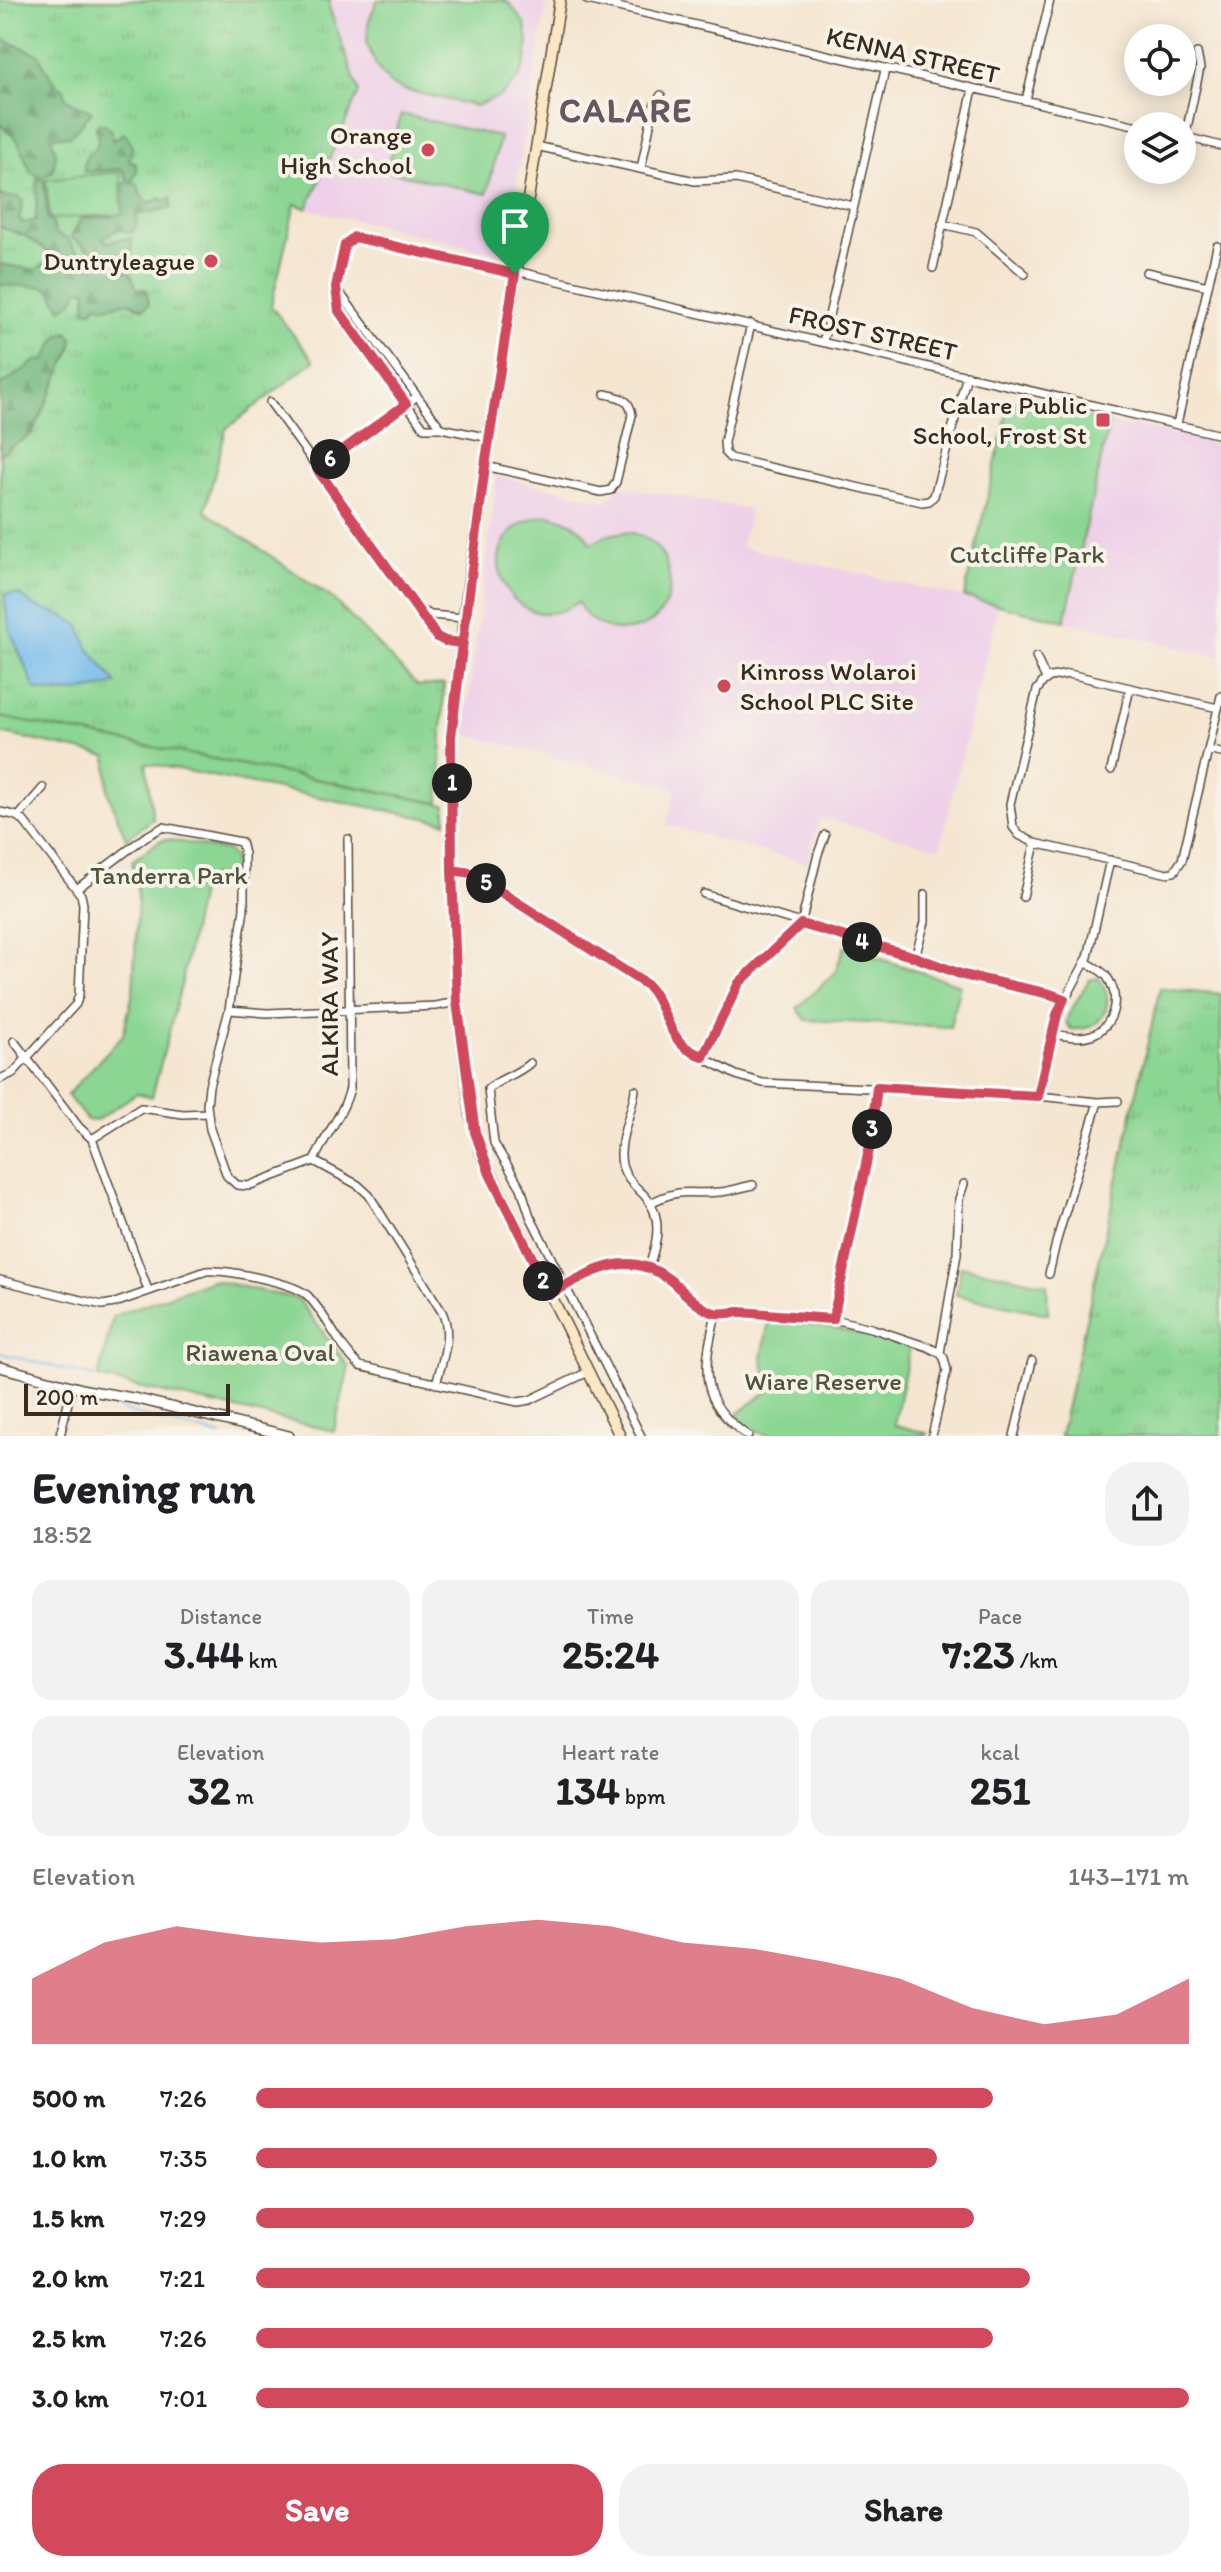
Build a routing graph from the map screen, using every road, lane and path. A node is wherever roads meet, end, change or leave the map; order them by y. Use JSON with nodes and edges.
{"nodes":[{"id":1,"x":560,"y":0,"type":"edge"},
{"id":2,"x":587,"y":0,"type":"edge"},
{"id":3,"x":1050,"y":0,"type":"edge"},
{"id":4,"x":1197,"y":53,"type":"dead end"},
{"id":5,"x":885,"y":70,"type":"junction"},
{"id":6,"x":973,"y":89,"type":"junction"},
{"id":7,"x":661,"y":95,"type":"dead end"},
{"id":8,"x":1026,"y":100,"type":"junction"},
{"id":9,"x":1189,"y":112,"type":"edge"},
{"id":10,"x":1124,"y":123,"type":"edge"},
{"id":11,"x":1196,"y":140,"type":"edge"},
{"id":12,"x":536,"y":146,"type":"junction"},
{"id":13,"x":1221,"y":146,"type":"edge"},
{"id":14,"x":641,"y":169,"type":"junction"},
{"id":15,"x":853,"y":206,"type":"junction"},
{"id":16,"x":942,"y":224,"type":"junction"},
{"id":17,"x":1217,"y":246,"type":"dead end"},
{"id":18,"x":933,"y":268,"type":"dead end"},
{"id":19,"x":516,"y":272,"type":"junction"},
{"id":20,"x":1146,"y":272,"type":"dead end"},
{"id":21,"x":1025,"y":274,"type":"dead end"},
{"id":22,"x":1208,"y":286,"type":"junction"},
{"id":23,"x":336,"y":287,"type":"junction"},
{"id":24,"x":751,"y":324,"type":"junction"},
{"id":25,"x":823,"y":342,"type":"junction"},
{"id":26,"x":967,"y":375,"type":"junction"},
{"id":27,"x":605,"y":394,"type":"dead end"},
{"id":28,"x":416,"y":397,"type":"junction"},
{"id":29,"x":270,"y":402,"type":"dead end"},
{"id":30,"x":406,"y":404,"type":"junction"},
{"id":31,"x":1177,"y":424,"type":"junction"},
{"id":32,"x":441,"y":428,"type":"junction"},
{"id":33,"x":1221,"y":435,"type":"edge"},
{"id":34,"x":490,"y":438,"type":"junction"},
{"id":35,"x":485,"y":466,"type":"junction"},
{"id":36,"x":317,"y":469,"type":"junction"},
{"id":37,"x":420,"y":610,"type":"junction"},
{"id":38,"x":464,"y":618,"type":"junction"},
{"id":39,"x":462,"y":643,"type":"junction"},
{"id":40,"x":1036,"y":657,"type":"dead end"},
{"id":41,"x":1046,"y":679,"type":"junction"},
{"id":42,"x":1130,"y":688,"type":"junction"},
{"id":43,"x":1221,"y":696,"type":"edge"},
{"id":44,"x":1218,"y":708,"type":"junction"},
{"id":45,"x":1208,"y":750,"type":"junction"},
{"id":46,"x":1221,"y":753,"type":"edge"},
{"id":47,"x":1111,"y":770,"type":"dead end"},
{"id":48,"x":43,"y":788,"type":"dead end"},
{"id":49,"x":0,"y":812,"type":"edge"},
{"id":50,"x":18,"y":817,"type":"junction"},
{"id":51,"x":825,"y":835,"type":"dead end"},
{"id":52,"x":348,"y":839,"type":"dead end"},
{"id":53,"x":1035,"y":843,"type":"junction"},
{"id":54,"x":1110,"y":860,"type":"junction"},
{"id":55,"x":452,"y":870,"type":"junction"},
{"id":56,"x":78,"y":888,"type":"junction"},
{"id":57,"x":704,"y":894,"type":"dead end"},
{"id":58,"x":925,"y":894,"type":"dead end"},
{"id":59,"x":1023,"y":897,"type":"dead end"},
{"id":60,"x":801,"y":924,"type":"junction"},
{"id":61,"x":915,"y":957,"type":"junction"},
{"id":62,"x":1086,"y":962,"type":"junction"},
{"id":63,"x":1064,"y":999,"type":"junction"},
{"id":64,"x":457,"y":1002,"type":"junction"},
{"id":65,"x":349,"y":1009,"type":"junction"},
{"id":66,"x":229,"y":1010,"type":"junction"},
{"id":67,"x":1053,"y":1034,"type":"junction"},
{"id":68,"x":14,"y":1041,"type":"dead end"},
{"id":69,"x":703,"y":1057,"type":"junction"},
{"id":70,"x":26,"y":1058,"type":"junction"},
{"id":71,"x":530,"y":1063,"type":"dead end"},
{"id":72,"x":0,"y":1079,"type":"edge"},
{"id":73,"x":877,"y":1087,"type":"junction"},
{"id":74,"x":635,"y":1090,"type":"dead end"},
{"id":75,"x":1038,"y":1096,"type":"junction"},
{"id":76,"x":1118,"y":1101,"type":"dead end"},
{"id":77,"x":1098,"y":1102,"type":"junction"},
{"id":78,"x":207,"y":1113,"type":"junction"},
{"id":79,"x":92,"y":1139,"type":"junction"},
{"id":80,"x":314,"y":1161,"type":"junction"},
{"id":81,"x":964,"y":1184,"type":"dead end"},
{"id":82,"x":753,"y":1185,"type":"dead end"},
{"id":83,"x":651,"y":1203,"type":"junction"},
{"id":84,"x":649,"y":1267,"type":"junction"},
{"id":85,"x":1049,"y":1274,"type":"dead end"},
{"id":86,"x":0,"y":1280,"type":"edge"},
{"id":87,"x":566,"y":1286,"type":"junction"},
{"id":88,"x":148,"y":1290,"type":"junction"},
{"id":89,"x":550,"y":1294,"type":"junction"},
{"id":90,"x":716,"y":1314,"type":"junction"},
{"id":91,"x":833,"y":1319,"type":"junction"},
{"id":92,"x":940,"y":1353,"type":"junction"},
{"id":93,"x":1032,"y":1361,"type":"dead end"},
{"id":94,"x":0,"y":1367,"type":"edge"},
{"id":95,"x":588,"y":1372,"type":"junction"},
{"id":96,"x":59,"y":1382,"type":"junction"},
{"id":97,"x":436,"y":1384,"type":"junction"},
{"id":98,"x":72,"y":1386,"type":"junction"},
{"id":99,"x":89,"y":1389,"type":"junction"},
{"id":100,"x":60,"y":1436,"type":"edge"},
{"id":101,"x":289,"y":1436,"type":"edge"},
{"id":102,"x":620,"y":1436,"type":"edge"},
{"id":103,"x":641,"y":1436,"type":"edge"},
{"id":104,"x":748,"y":1436,"type":"edge"},
{"id":105,"x":932,"y":1436,"type":"edge"},
{"id":106,"x":1014,"y":1436,"type":"edge"}],
"edges":[{"from":1,"to":12,"type":"main road"},
{"from":2,"to":5,"type":"street","name":"KENNA STREET"},
{"from":3,"to":8,"type":"street"},
{"from":4,"to":9,"type":"street"},
{"from":5,"to":6,"type":"street","name":"KENNA STREET"},
{"from":5,"to":15,"type":"street"},
{"from":6,"to":8,"type":"street","name":"KENNA STREET"},
{"from":6,"to":16,"type":"street"},
{"from":7,"to":14,"type":"street"},
{"from":8,"to":10,"type":"street","name":"KENNA STREET"},
{"from":11,"to":13,"type":"street"},
{"from":12,"to":14,"type":"street"},
{"from":12,"to":19,"type":"main road"},
{"from":14,"to":15,"type":"street"},
{"from":15,"to":25,"type":"street"},
{"from":16,"to":18,"type":"street"},
{"from":16,"to":21,"type":"street"},
{"from":17,"to":22,"type":"street"},
{"from":19,"to":23,"type":"street","name":"FROST STREET"},
{"from":19,"to":24,"type":"street","name":"FROST STREET"},
{"from":19,"to":34,"type":"main road"},
{"from":20,"to":22,"type":"street"},
{"from":22,"to":31,"type":"street"},
{"from":23,"to":28,"type":"street"},
{"from":23,"to":30,"type":"street"},
{"from":24,"to":25,"type":"street","name":"FROST STREET"},
{"from":24,"to":26,"type":"street"},
{"from":25,"to":26,"type":"street","name":"FROST STREET"},
{"from":26,"to":31,"type":"street","name":"FROST STREET"},
{"from":27,"to":35,"type":"street"},
{"from":28,"to":30,"type":"street"},
{"from":28,"to":32,"type":"street"},
{"from":29,"to":36,"type":"street"},
{"from":30,"to":32,"type":"street"},
{"from":30,"to":36,"type":"street"},
{"from":31,"to":33,"type":"street","name":"FROST STREET"},
{"from":32,"to":34,"type":"street"},
{"from":34,"to":35,"type":"main road"},
{"from":35,"to":38,"type":"main road"},
{"from":36,"to":37,"type":"street"},
{"from":37,"to":38,"type":"street"},
{"from":37,"to":39,"type":"street"},
{"from":38,"to":39,"type":"main road"},
{"from":39,"to":55,"type":"main road"},
{"from":40,"to":41,"type":"street"},
{"from":41,"to":42,"type":"street"},
{"from":41,"to":53,"type":"street"},
{"from":42,"to":44,"type":"street"},
{"from":42,"to":47,"type":"street"},
{"from":43,"to":44,"type":"street"},
{"from":44,"to":45,"type":"street"},
{"from":45,"to":46,"type":"street"},
{"from":45,"to":54,"type":"street"},
{"from":48,"to":50,"type":"street"},
{"from":49,"to":50,"type":"street"},
{"from":50,"to":56,"type":"street"},
{"from":51,"to":60,"type":"street"},
{"from":52,"to":65,"type":"street","name":"ALKIRA WAY"},
{"from":53,"to":54,"type":"street"},
{"from":53,"to":59,"type":"street"},
{"from":54,"to":62,"type":"street"},
{"from":55,"to":64,"type":"main road"},
{"from":55,"to":69,"type":"street"},
{"from":56,"to":66,"type":"street"},
{"from":56,"to":70,"type":"street"},
{"from":57,"to":60,"type":"street"},
{"from":58,"to":61,"type":"street"},
{"from":60,"to":61,"type":"street"},
{"from":60,"to":69,"type":"street"},
{"from":61,"to":63,"type":"street"},
{"from":62,"to":63,"type":"street"},
{"from":62,"to":67,"type":"street"},
{"from":63,"to":67,"type":"street"},
{"from":64,"to":65,"type":"street"},
{"from":64,"to":89,"type":"main road"},
{"from":65,"to":66,"type":"street"},
{"from":65,"to":80,"type":"street","name":"ALKIRA WAY"},
{"from":66,"to":78,"type":"street"},
{"from":67,"to":75,"type":"street"},
{"from":68,"to":70,"type":"street"},
{"from":69,"to":73,"type":"street"},
{"from":70,"to":72,"type":"street"},
{"from":70,"to":79,"type":"street"},
{"from":71,"to":87,"type":"street"},
{"from":73,"to":75,"type":"street"},
{"from":73,"to":91,"type":"street"},
{"from":74,"to":83,"type":"street"},
{"from":75,"to":77,"type":"street"},
{"from":76,"to":77,"type":"street"},
{"from":77,"to":85,"type":"street"},
{"from":78,"to":79,"type":"street"},
{"from":78,"to":80,"type":"street"},
{"from":79,"to":88,"type":"street"},
{"from":80,"to":97,"type":"street"},
{"from":81,"to":92,"type":"street"},
{"from":82,"to":83,"type":"street"},
{"from":83,"to":84,"type":"street"},
{"from":84,"to":87,"type":"street"},
{"from":84,"to":90,"type":"street"},
{"from":86,"to":88,"type":"street"},
{"from":87,"to":89,"type":"street"},
{"from":87,"to":103,"type":"street"},
{"from":88,"to":97,"type":"street"},
{"from":89,"to":95,"type":"main road"},
{"from":90,"to":91,"type":"street"},
{"from":90,"to":104,"type":"street"},
{"from":91,"to":92,"type":"street"},
{"from":92,"to":105,"type":"street"},
{"from":93,"to":106,"type":"street"},
{"from":94,"to":96,"type":"street"},
{"from":95,"to":97,"type":"street"},
{"from":95,"to":102,"type":"main road"},
{"from":96,"to":98,"type":"street"},
{"from":96,"to":99,"type":"street"},
{"from":98,"to":99,"type":"street"},
{"from":98,"to":100,"type":"street"},
{"from":99,"to":101,"type":"street"}]}
